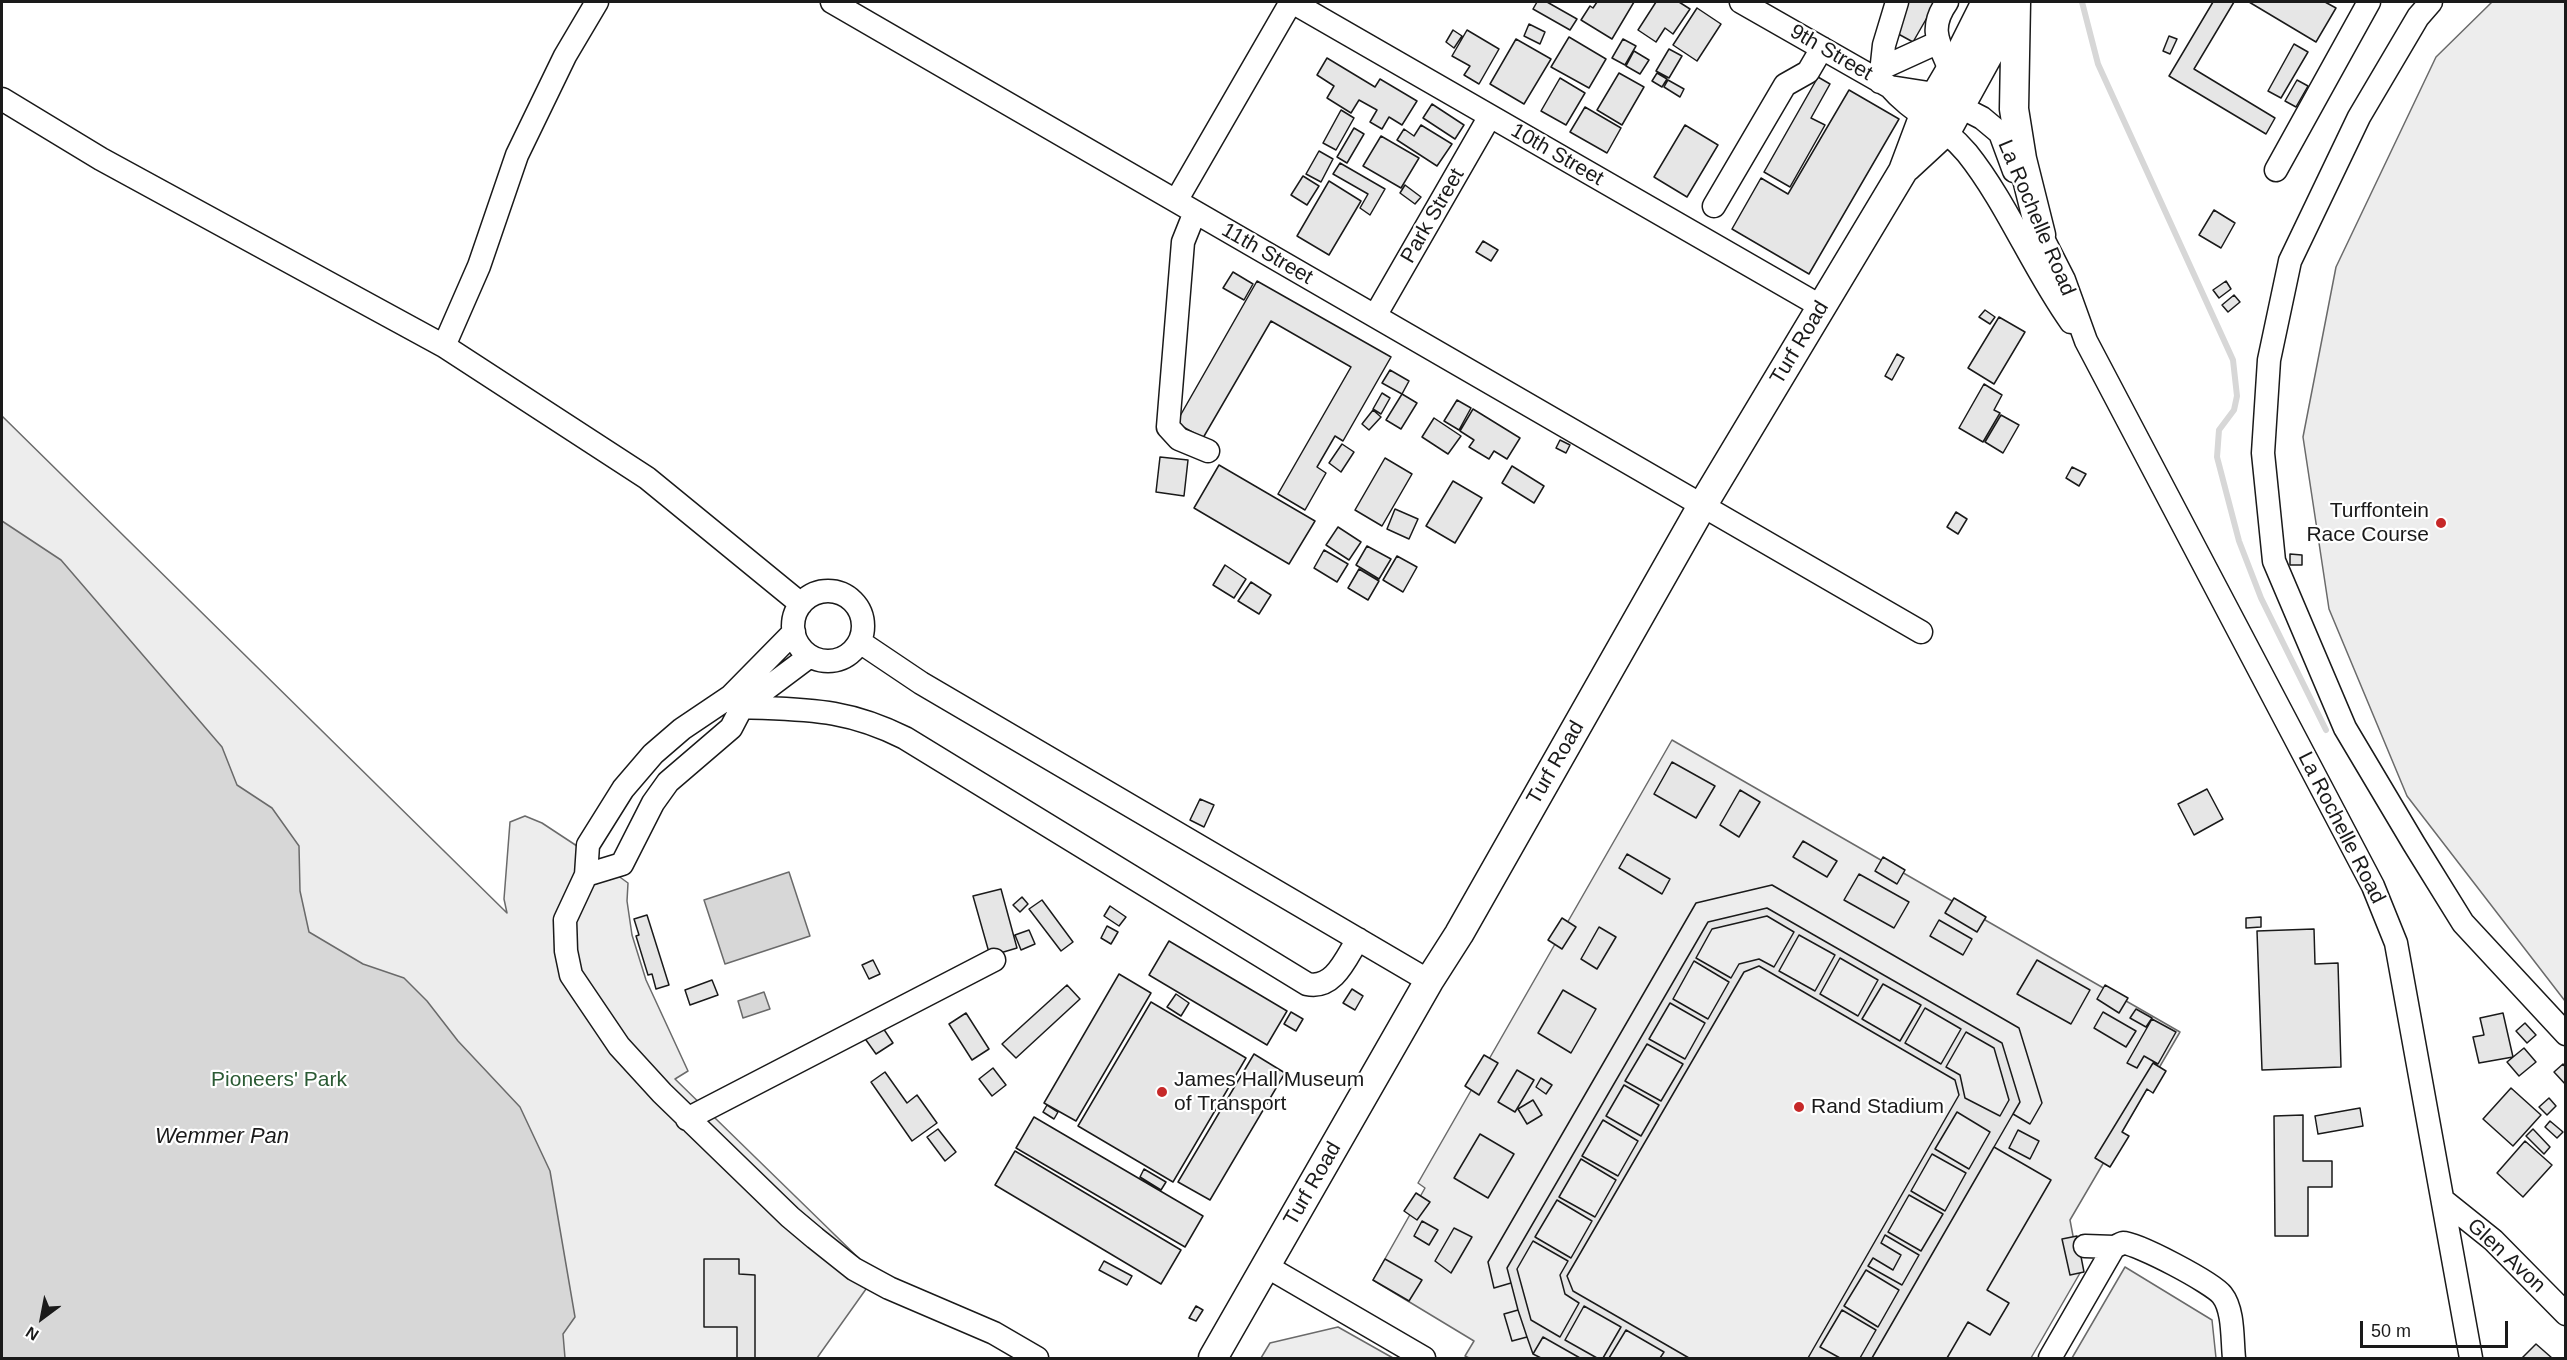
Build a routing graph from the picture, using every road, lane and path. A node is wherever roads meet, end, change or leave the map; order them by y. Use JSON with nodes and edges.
{"nodes":[{"id":1,"x":597,"y":2,"type":"edge"},
{"id":2,"x":832,"y":2,"type":"edge"},
{"id":3,"x":1291,"y":2,"type":"edge"},
{"id":4,"x":1741,"y":2,"type":"edge"},
{"id":5,"x":1897,"y":2,"type":"edge"},
{"id":6,"x":1947,"y":2,"type":"edge"},
{"id":7,"x":1986,"y":2,"type":"edge"},
{"id":8,"x":2014,"y":2,"type":"edge"},
{"id":9,"x":2369,"y":2,"type":"edge"},
{"id":10,"x":2431,"y":2,"type":"edge"},
{"id":11,"x":1939,"y":42,"type":"junction"},
{"id":12,"x":1822,"y":48,"type":"junction"},
{"id":13,"x":1950,"y":70,"type":"junction"},
{"id":14,"x":1884,"y":79,"type":"junction"},
{"id":15,"x":2,"y":99,"type":"edge"},
{"id":16,"x":1941,"y":111,"type":"junction"},
{"id":17,"x":1490,"y":116,"type":"junction"},
{"id":18,"x":2276,"y":170,"type":"dead end"},
{"id":19,"x":1176,"y":201,"type":"junction"},
{"id":20,"x":1714,"y":206,"type":"dead end"},
{"id":21,"x":1195,"y":212,"type":"junction"},
{"id":22,"x":2041,"y":235,"type":"junction"},
{"id":23,"x":1822,"y":308,"type":"junction"},
{"id":24,"x":1375,"y":316,"type":"junction"},
{"id":25,"x":2086,"y":342,"type":"junction"},
{"id":26,"x":444,"y":346,"type":"junction"},
{"id":27,"x":1208,"y":451,"type":"dead end"},
{"id":28,"x":1702,"y":506,"type":"junction"},
{"id":29,"x":801,"y":604,"type":"junction"},
{"id":30,"x":794,"y":632,"type":"junction"},
{"id":31,"x":1921,"y":632,"type":"dead end"},
{"id":32,"x":860,"y":642,"type":"junction"},
{"id":33,"x":810,"y":656,"type":"junction"},
{"id":34,"x":737,"y":701,"type":"junction"},
{"id":35,"x":586,"y":875,"type":"junction"},
{"id":36,"x":1358,"y":939,"type":"junction"},
{"id":37,"x":994,"y":960,"type":"dead end"},
{"id":38,"x":1429,"y":981,"type":"junction"},
{"id":39,"x":2565,"y":1034,"type":"edge"},
{"id":40,"x":687,"y":1119,"type":"junction"},
{"id":41,"x":2443,"y":1200,"type":"junction"},
{"id":42,"x":2085,"y":1245,"type":"dead end"},
{"id":43,"x":2115,"y":1247,"type":"junction"},
{"id":44,"x":1266,"y":1266,"type":"junction"},
{"id":45,"x":2565,"y":1314,"type":"edge"},
{"id":46,"x":1037,"y":1359,"type":"edge"},
{"id":47,"x":1213,"y":1359,"type":"edge"},
{"id":48,"x":1424,"y":1359,"type":"edge"},
{"id":49,"x":2050,"y":1359,"type":"edge"},
{"id":50,"x":2234,"y":1359,"type":"edge"},
{"id":51,"x":2471,"y":1359,"type":"edge"}],
"edges":[{"from":1,"to":26,"type":"street"},
{"from":2,"to":19,"type":"street","name":"11th Street"},
{"from":3,"to":17,"type":"street","name":"10th Street"},
{"from":3,"to":19,"type":"street"},
{"from":4,"to":12,"type":"street","name":"9th Street"},
{"from":5,"to":14,"type":"street"},
{"from":6,"to":11,"type":"street"},
{"from":7,"to":13,"type":"main road","name":"Turf Road"},
{"from":8,"to":16,"type":"main road","name":"Turf Road"},
{"from":8,"to":22,"type":"main road"},
{"from":9,"to":18,"type":"street"},
{"from":10,"to":39,"type":"street"},
{"from":11,"to":13,"type":"street"},
{"from":11,"to":14,"type":"street"},
{"from":12,"to":14,"type":"street","name":"9th Street"},
{"from":12,"to":20,"type":"street"},
{"from":13,"to":16,"type":"main road","name":"Turf Road"},
{"from":14,"to":16,"type":"street","name":"9th Street"},
{"from":15,"to":26,"type":"street"},
{"from":16,"to":22,"type":"street","name":"La Rochelle Road"},
{"from":16,"to":23,"type":"main road","name":"Turf Road"},
{"from":16,"to":25,"type":"street","name":"La Rochelle Road"},
{"from":17,"to":23,"type":"street","name":"10th Street"},
{"from":17,"to":24,"type":"street","name":"Park Street"},
{"from":19,"to":21,"type":"street","name":"11th Street"},
{"from":21,"to":24,"type":"street","name":"11th Street"},
{"from":21,"to":27,"type":"street"},
{"from":22,"to":25,"type":"street","name":"La Rochelle Road"},
{"from":23,"to":28,"type":"main road","name":"Turf Road"},
{"from":24,"to":28,"type":"street","name":"11th Street"},
{"from":25,"to":41,"type":"street","name":"La Rochelle Road"},
{"from":26,"to":29,"type":"street"},
{"from":28,"to":31,"type":"street","name":"11th Street"},
{"from":28,"to":38,"type":"main road","name":"Turf Road"},
{"from":29,"to":30,"type":"street"},
{"from":29,"to":32,"type":"street"},
{"from":30,"to":33,"type":"street"},
{"from":30,"to":34,"type":"street"},
{"from":32,"to":33,"type":"street"},
{"from":32,"to":36,"type":"street"},
{"from":33,"to":34,"type":"street"},
{"from":34,"to":35,"type":"street"},
{"from":34,"to":35,"type":"street"},
{"from":34,"to":36,"type":"street"},
{"from":35,"to":40,"type":"street"},
{"from":36,"to":38,"type":"street"},
{"from":37,"to":40,"type":"street"},
{"from":38,"to":44,"type":"main road","name":"Turf Road"},
{"from":40,"to":46,"type":"street"},
{"from":41,"to":45,"type":"street","name":"Glen Avon"},
{"from":41,"to":51,"type":"street","name":"La Rochelle Road"},
{"from":42,"to":43,"type":"street"},
{"from":43,"to":49,"type":"street"},
{"from":43,"to":50,"type":"street"},
{"from":44,"to":47,"type":"main road","name":"Turf Road"},
{"from":44,"to":48,"type":"street"}]}
